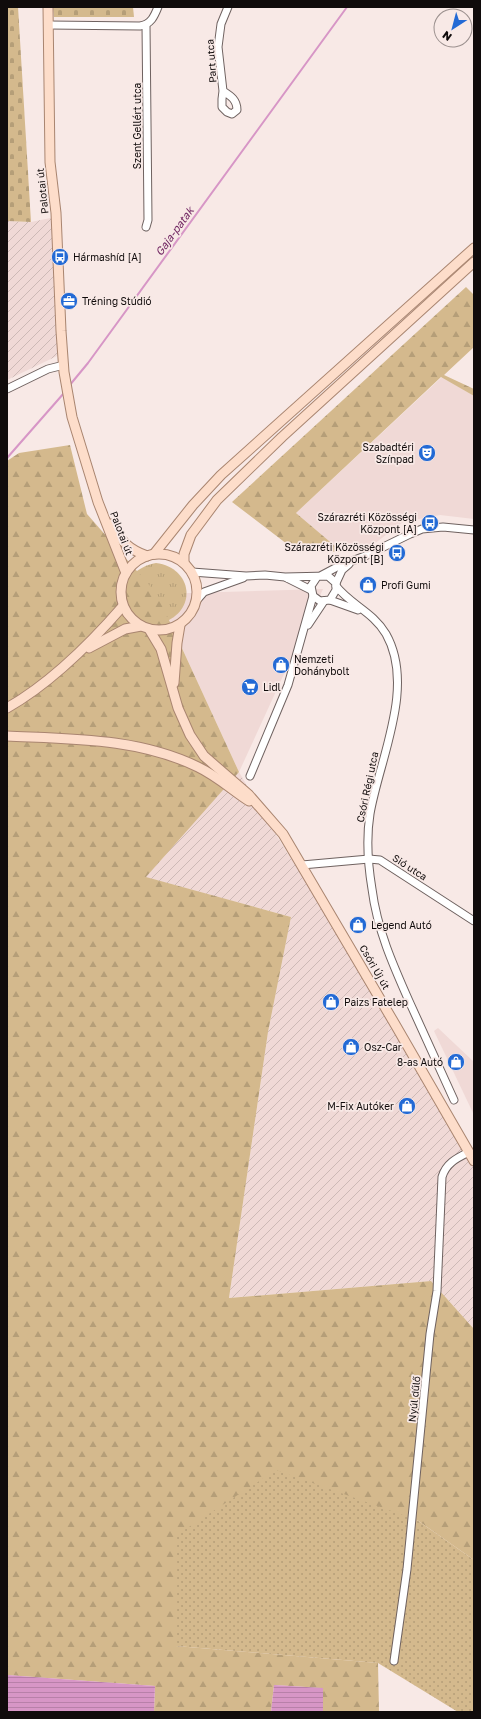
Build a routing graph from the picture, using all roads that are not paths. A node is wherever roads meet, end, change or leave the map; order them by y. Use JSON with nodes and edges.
{"nodes":[{"id":1,"x":48,"y":7,"type":"edge"},
{"id":2,"x":158,"y":7,"type":"edge"},
{"id":3,"x":228,"y":7,"type":"edge"},
{"id":4,"x":49,"y":25,"type":"junction"},
{"id":5,"x":146,"y":25,"type":"junction"},
{"id":6,"x":223,"y":91,"type":"dead end"},
{"id":7,"x":146,"y":227,"type":"dead end"},
{"id":8,"x":474,"y":248,"type":"edge"},
{"id":9,"x":474,"y":262,"type":"edge"},
{"id":10,"x":64,"y":369,"type":"junction"},
{"id":11,"x":7,"y":389,"type":"edge"},
{"id":12,"x":98,"y":502,"type":"junction"},
{"id":13,"x":474,"y":530,"type":"edge"},
{"id":14,"x":150,"y":555,"type":"junction"},
{"id":15,"x":184,"y":562,"type":"junction"},
{"id":16,"x":351,"y":562,"type":"junction"},
{"id":17,"x":192,"y":572,"type":"junction"},
{"id":18,"x":126,"y":573,"type":"junction"},
{"id":19,"x":246,"y":576,"type":"junction"},
{"id":20,"x":285,"y":577,"type":"junction"},
{"id":21,"x":318,"y":577,"type":"junction"},
{"id":22,"x":336,"y":585,"type":"junction"},
{"id":23,"x":312,"y":593,"type":"junction"},
{"id":24,"x":197,"y":600,"type":"junction"},
{"id":25,"x":327,"y":600,"type":"junction"},
{"id":26,"x":123,"y":606,"type":"junction"},
{"id":27,"x":369,"y":615,"type":"junction"},
{"id":28,"x":180,"y":625,"type":"junction"},
{"id":29,"x":145,"y":627,"type":"junction"},
{"id":30,"x":305,"y":628,"type":"junction"},
{"id":31,"x":82,"y":651,"type":"junction"},
{"id":32,"x":173,"y":689,"type":"junction"},
{"id":33,"x":7,"y":708,"type":"edge"},
{"id":34,"x":7,"y":736,"type":"edge"},
{"id":35,"x":250,"y":776,"type":"dead end"},
{"id":36,"x":262,"y":808,"type":"junction"},
{"id":37,"x":369,"y":859,"type":"junction"},
{"id":38,"x":302,"y":865,"type":"junction"},
{"id":39,"x":474,"y":921,"type":"edge"},
{"id":40,"x":454,"y":1100,"type":"dead end"},
{"id":41,"x":469,"y":1152,"type":"junction"},
{"id":42,"x":474,"y":1161,"type":"edge"},
{"id":43,"x":394,"y":1661,"type":"dead end"}],
"edges":[{"from":1,"to":4,"type":"main road","name":"Palotai út"},
{"from":2,"to":5,"type":"street"},
{"from":3,"to":6,"type":"street","name":"Part utca"},
{"from":4,"to":5,"type":"street"},
{"from":4,"to":10,"type":"main road","name":"Palotai út"},
{"from":5,"to":7,"type":"street","name":"Szent Gellért utca"},
{"from":8,"to":14,"type":"main road"},
{"from":9,"to":15,"type":"main road"},
{"from":10,"to":11,"type":"street"},
{"from":10,"to":12,"type":"main road","name":"Palotai út"},
{"from":12,"to":14,"type":"main road","name":"Palotai út"},
{"from":12,"to":18,"type":"main road","name":"Palotai út"},
{"from":13,"to":16,"type":"street"},
{"from":14,"to":15,"type":"main road"},
{"from":14,"to":18,"type":"main road"},
{"from":15,"to":17,"type":"main road"},
{"from":16,"to":21,"type":"street"},
{"from":16,"to":22,"type":"street"},
{"from":17,"to":19,"type":"street"},
{"from":17,"to":24,"type":"main road"},
{"from":18,"to":26,"type":"main road"},
{"from":19,"to":20,"type":"street"},
{"from":19,"to":24,"type":"street"},
{"from":20,"to":21,"type":"street"},
{"from":20,"to":23,"type":"street"},
{"from":21,"to":22,"type":"street"},
{"from":21,"to":23,"type":"street"},
{"from":22,"to":25,"type":"street"},
{"from":22,"to":27,"type":"street","name":"Csóri Régi utca"},
{"from":23,"to":25,"type":"street"},
{"from":23,"to":30,"type":"street"},
{"from":24,"to":28,"type":"main road"},
{"from":25,"to":27,"type":"street","name":"Csóri Régi utca"},
{"from":25,"to":30,"type":"street"},
{"from":26,"to":29,"type":"main road"},
{"from":26,"to":31,"type":"main road"},
{"from":27,"to":37,"type":"street","name":"Csóri Régi utca"},
{"from":28,"to":29,"type":"main road"},
{"from":28,"to":32,"type":"main road"},
{"from":29,"to":31,"type":"main road"},
{"from":29,"to":32,"type":"main road"},
{"from":30,"to":35,"type":"street"},
{"from":31,"to":33,"type":"main road"},
{"from":32,"to":36,"type":"main road"},
{"from":34,"to":36,"type":"main road"},
{"from":36,"to":38,"type":"main road","name":"Csóri Új út"},
{"from":37,"to":38,"type":"street","name":"Sió utca"},
{"from":37,"to":39,"type":"street","name":"Sió utca"},
{"from":37,"to":40,"type":"street","name":"Csóri Régi utca"},
{"from":38,"to":41,"type":"main road","name":"Csóri Új út"},
{"from":41,"to":42,"type":"main road","name":"Csóri Új út"},
{"from":41,"to":43,"type":"street","name":"Nyúl dűlő"}]}
